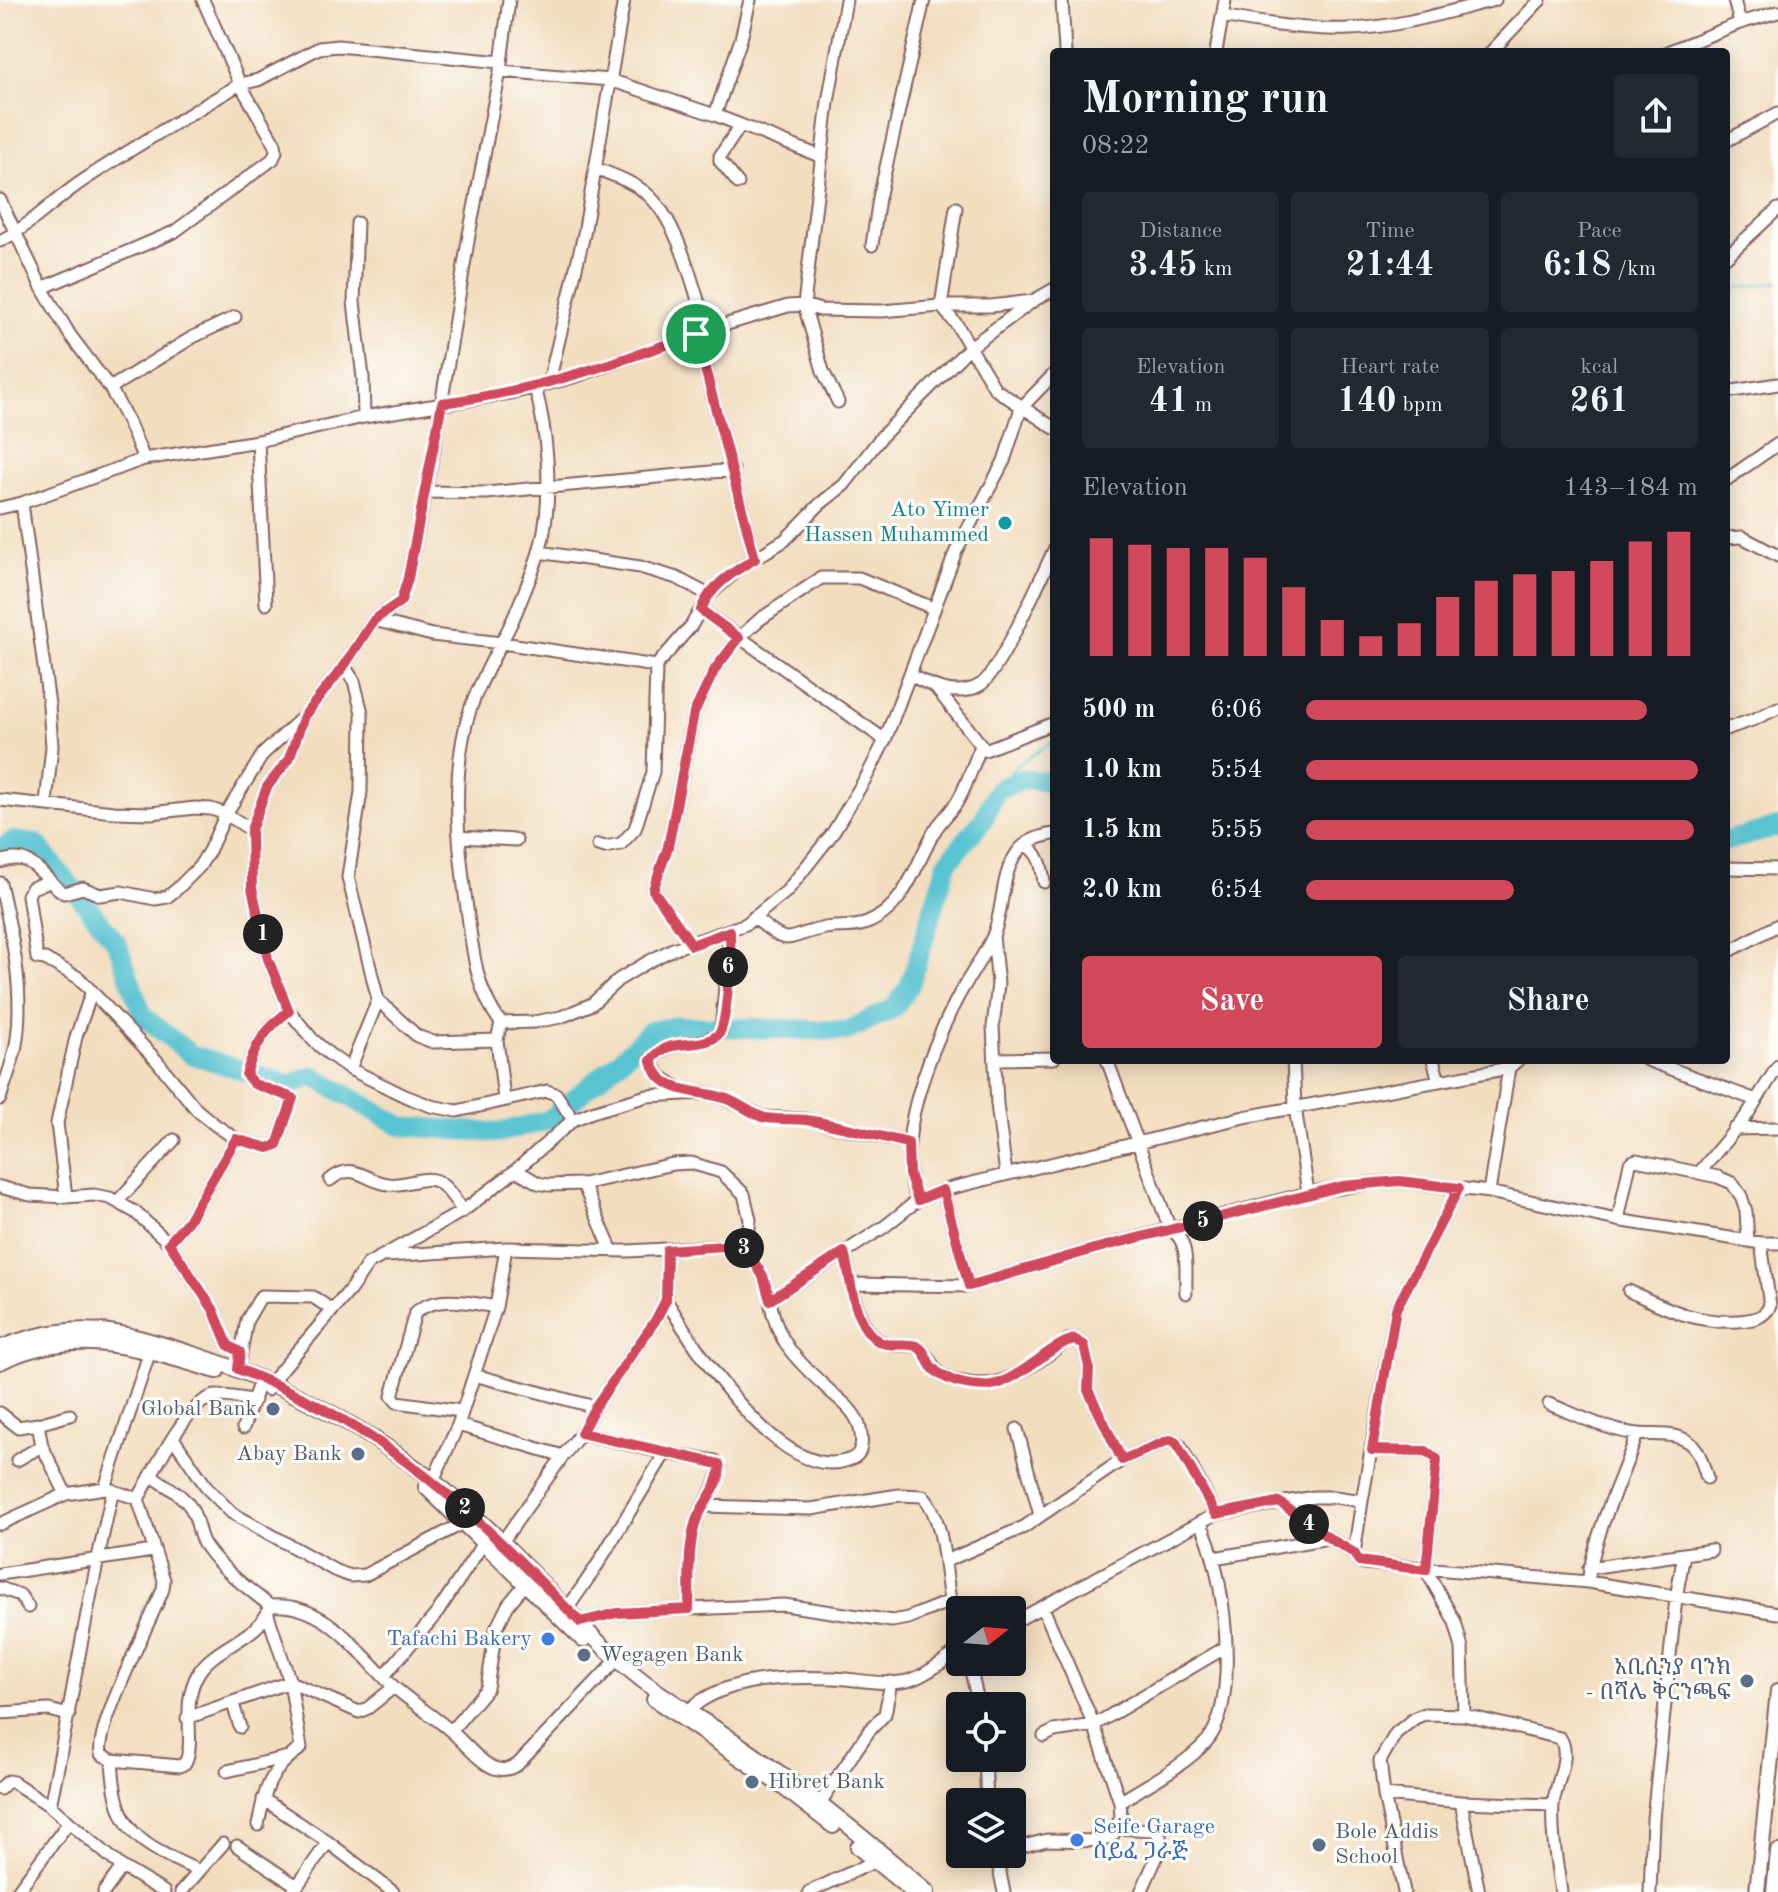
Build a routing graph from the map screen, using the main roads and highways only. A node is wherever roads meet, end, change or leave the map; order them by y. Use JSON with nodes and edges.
{"nodes":[{"id":1,"x":0,"y":1348,"type":"edge"},
{"id":2,"x":0,"y":1362,"type":"edge"},
{"id":3,"x":233,"y":1372,"type":"junction"},
{"id":4,"x":262,"y":1390,"type":"junction"},
{"id":5,"x":1778,"y":1691,"type":"edge"},
{"id":6,"x":1778,"y":1852,"type":"edge"},
{"id":7,"x":880,"y":1859,"type":"junction"},
{"id":8,"x":1776,"y":1891,"type":"edge"},
{"id":9,"x":914,"y":1892,"type":"edge"},
{"id":10,"x":927,"y":1892,"type":"edge"},
{"id":11,"x":1757,"y":1892,"type":"edge"}],
"edges":[{"from":1,"to":3,"type":"main road"},
{"from":2,"to":3,"type":"main road"},
{"from":3,"to":4,"type":"main road"},
{"from":4,"to":7,"type":"main road"},
{"from":4,"to":7,"type":"main road"},
{"from":5,"to":11,"type":"main road"},
{"from":6,"to":8,"type":"main road"},
{"from":7,"to":9,"type":"main road"},
{"from":7,"to":10,"type":"main road"}]}
